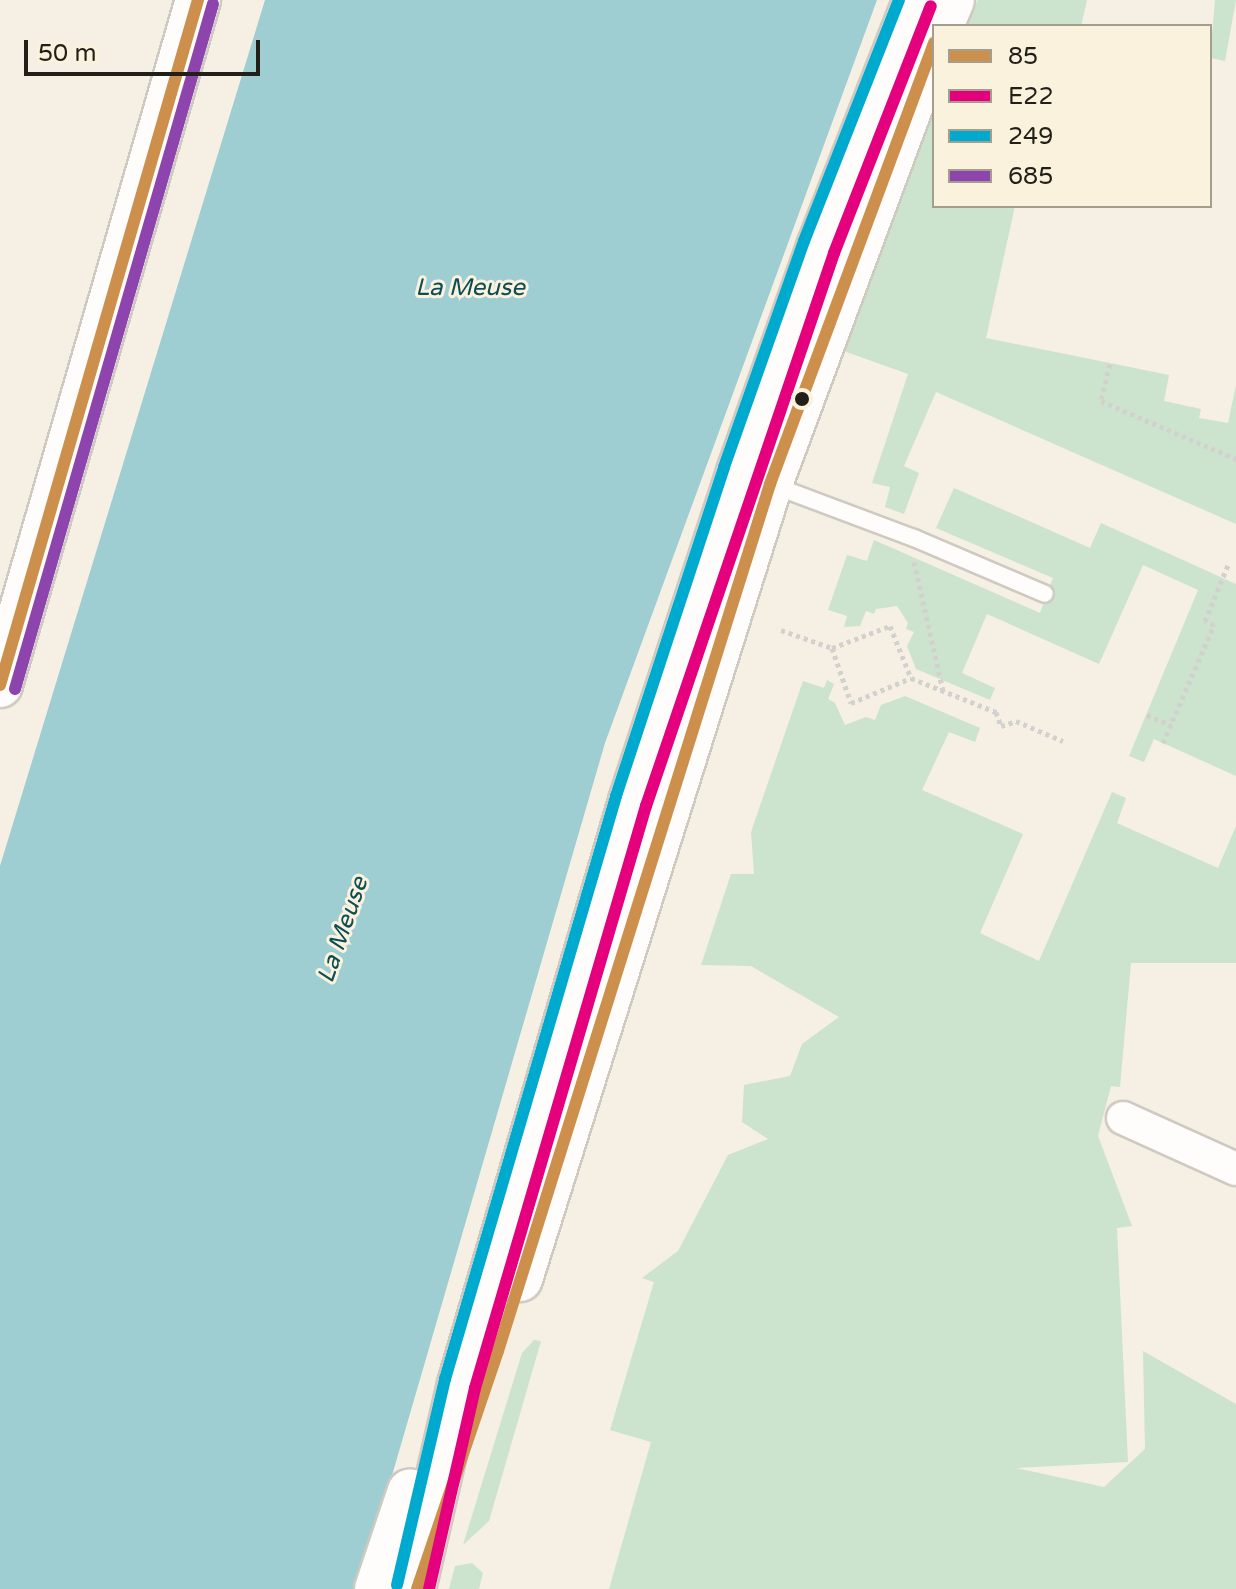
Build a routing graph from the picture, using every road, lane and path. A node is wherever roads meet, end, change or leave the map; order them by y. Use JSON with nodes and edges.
{"nodes":[{"id":1,"x":198,"y":0,"type":"edge"},
{"id":2,"x":916,"y":0,"type":"edge"},
{"id":3,"x":952,"y":0,"type":"edge"},
{"id":4,"x":942,"y":24,"type":"edge"},
{"id":5,"x":932,"y":48,"type":"edge"},
{"id":6,"x":1110,"y":364,"type":"dead end"},
{"id":7,"x":1236,"y":459,"type":"edge"},
{"id":8,"x":754,"y":478,"type":"junction"},
{"id":9,"x":914,"y":538,"type":"junction"},
{"id":10,"x":1228,"y":565,"type":"dead end"},
{"id":11,"x":1045,"y":594,"type":"dead end"},
{"id":12,"x":781,"y":630,"type":"dead end"},
{"id":13,"x":832,"y":648,"type":"junction"},
{"id":14,"x":911,"y":678,"type":"junction"},
{"id":15,"x":0,"y":685,"type":"edge"},
{"id":16,"x":943,"y":691,"type":"junction"},
{"id":17,"x":1147,"y":715,"type":"dead end"},
{"id":18,"x":1171,"y":725,"type":"junction"},
{"id":19,"x":1063,"y":741,"type":"dead end"},
{"id":20,"x":1163,"y":743,"type":"dead end"},
{"id":21,"x":578,"y":1036,"type":"junction"},
{"id":22,"x":1123,"y":1118,"type":"dead end"},
{"id":23,"x":1236,"y":1169,"type":"edge"},
{"id":24,"x":460,"y":1384,"type":"junction"},
{"id":25,"x":377,"y":1589,"type":"edge"},
{"id":26,"x":415,"y":1589,"type":"edge"}],
"edges":[{"from":1,"to":15,"type":"main road"},
{"from":2,"to":8,"type":"main road"},
{"from":3,"to":4,"type":"main road"},
{"from":5,"to":8,"type":"main road"},
{"from":6,"to":7,"type":"path"},
{"from":8,"to":9,"type":"lane"},
{"from":8,"to":21,"type":"main road"},
{"from":9,"to":11,"type":"lane"},
{"from":9,"to":16,"type":"path"},
{"from":10,"to":18,"type":"path"},
{"from":12,"to":13,"type":"path"},
{"from":13,"to":14,"type":"path"},
{"from":13,"to":14,"type":"path"},
{"from":14,"to":16,"type":"path"},
{"from":16,"to":19,"type":"path"},
{"from":17,"to":18,"type":"path"},
{"from":18,"to":20,"type":"path"},
{"from":21,"to":24,"type":"main road"},
{"from":21,"to":26,"type":"main road"},
{"from":22,"to":23,"type":"street"},
{"from":24,"to":25,"type":"main road"},
{"from":24,"to":26,"type":"main road"}]}
